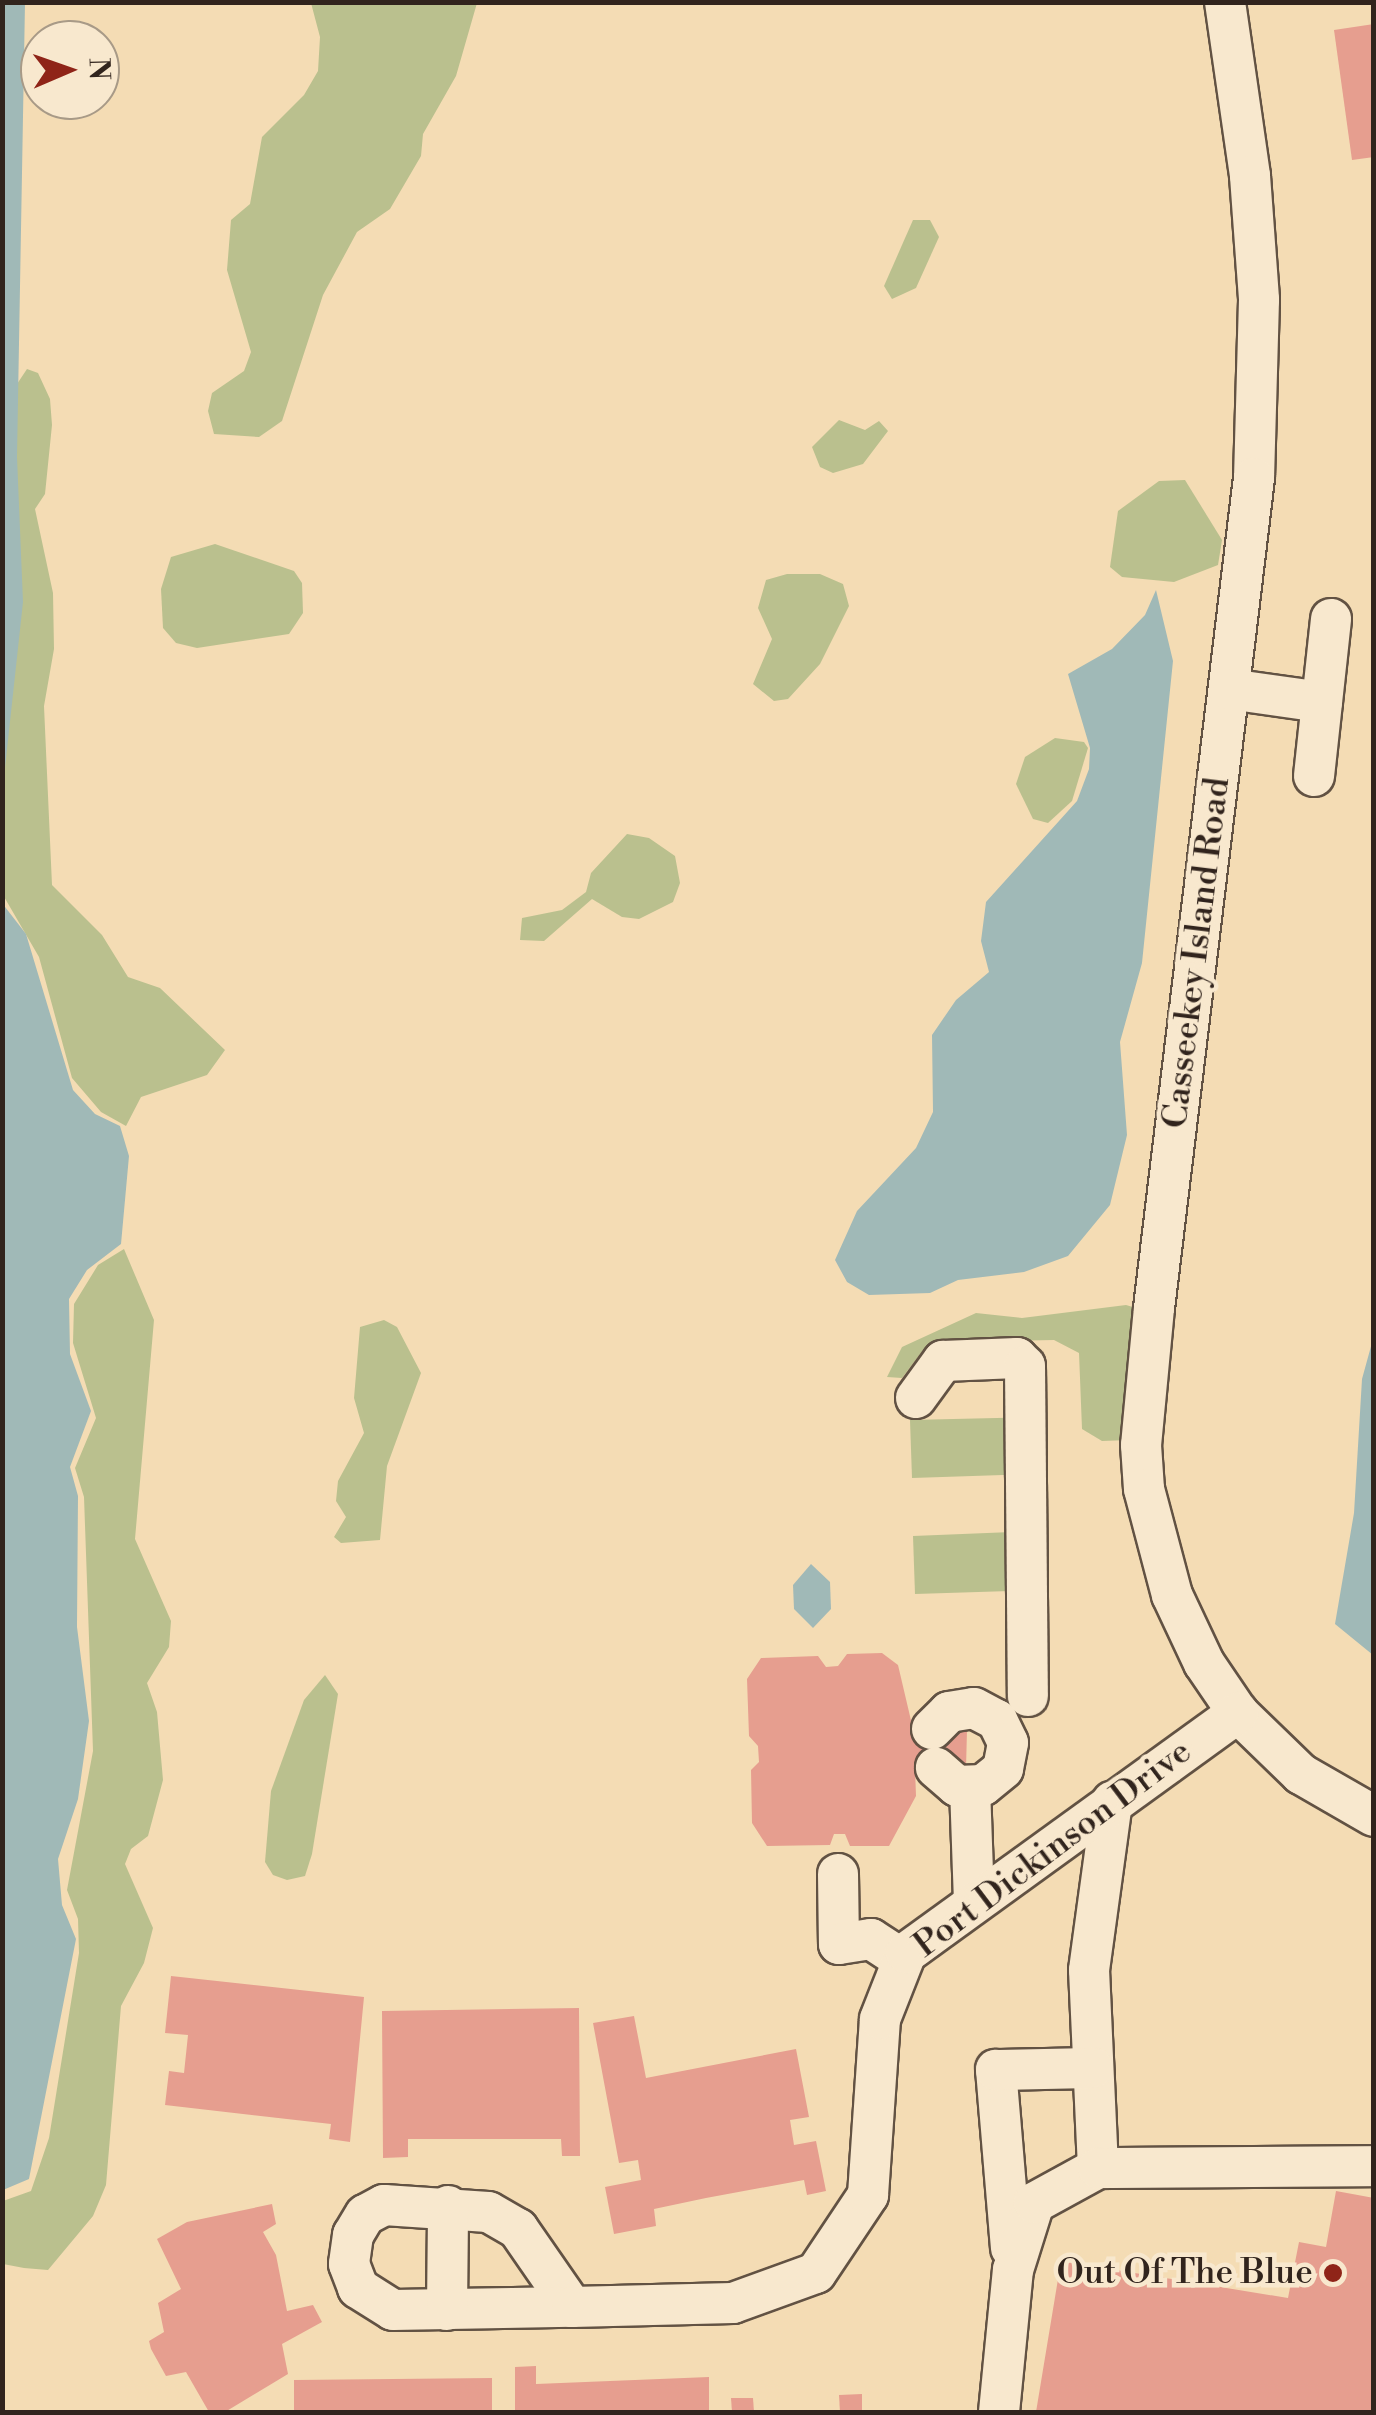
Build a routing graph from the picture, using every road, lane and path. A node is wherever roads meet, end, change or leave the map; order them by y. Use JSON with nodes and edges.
{"nodes":[{"id":1,"x":1225,"y":2,"type":"edge"},
{"id":2,"x":1330,"y":620,"type":"dead end"},
{"id":3,"x":1229,"y":689,"type":"junction"},
{"id":4,"x":1322,"y":702,"type":"junction"},
{"id":5,"x":1314,"y":776,"type":"dead end"},
{"id":6,"x":916,"y":1398,"type":"dead end"},
{"id":7,"x":1028,"y":1696,"type":"dead end"},
{"id":8,"x":1238,"y":1712,"type":"junction"},
{"id":9,"x":946,"y":1761,"type":"dead end"},
{"id":10,"x":1112,"y":1802,"type":"junction"},
{"id":11,"x":1374,"y":1816,"type":"edge"},
{"id":12,"x":838,"y":1874,"type":"dead end"},
{"id":13,"x":974,"y":1902,"type":"junction"},
{"id":14,"x":903,"y":1960,"type":"junction"},
{"id":15,"x":1093,"y":2068,"type":"junction"},
{"id":16,"x":1374,"y":2166,"type":"edge"},
{"id":17,"x":1098,"y":2168,"type":"junction"},
{"id":18,"x":448,"y":2206,"type":"junction"},
{"id":19,"x":1013,"y":2270,"type":"junction"},
{"id":20,"x":572,"y":2307,"type":"junction"},
{"id":21,"x":447,"y":2310,"type":"junction"},
{"id":22,"x":999,"y":2412,"type":"edge"}],
"edges":[{"from":1,"to":3,"type":"street","name":"Casseekey Island Road"},
{"from":2,"to":4,"type":"street"},
{"from":3,"to":4,"type":"street"},
{"from":3,"to":8,"type":"street","name":"Casseekey Island Road"},
{"from":4,"to":5,"type":"street"},
{"from":6,"to":7,"type":"street"},
{"from":8,"to":10,"type":"street","name":"Port Dickinson Drive"},
{"from":8,"to":11,"type":"street","name":"Casseekey Island Road"},
{"from":9,"to":13,"type":"street"},
{"from":10,"to":13,"type":"street","name":"Port Dickinson Drive"},
{"from":10,"to":15,"type":"street"},
{"from":12,"to":14,"type":"street"},
{"from":13,"to":14,"type":"street","name":"Port Dickinson Drive"},
{"from":14,"to":20,"type":"street","name":"Port Dickinson Drive"},
{"from":15,"to":17,"type":"street"},
{"from":15,"to":19,"type":"street"},
{"from":16,"to":17,"type":"street"},
{"from":17,"to":19,"type":"street"},
{"from":18,"to":20,"type":"street","name":"Port Dickinson Drive"},
{"from":18,"to":21,"type":"street"},
{"from":18,"to":21,"type":"street","name":"Port Dickinson Drive"},
{"from":19,"to":22,"type":"street"},
{"from":20,"to":21,"type":"street","name":"Port Dickinson Drive"}]}
